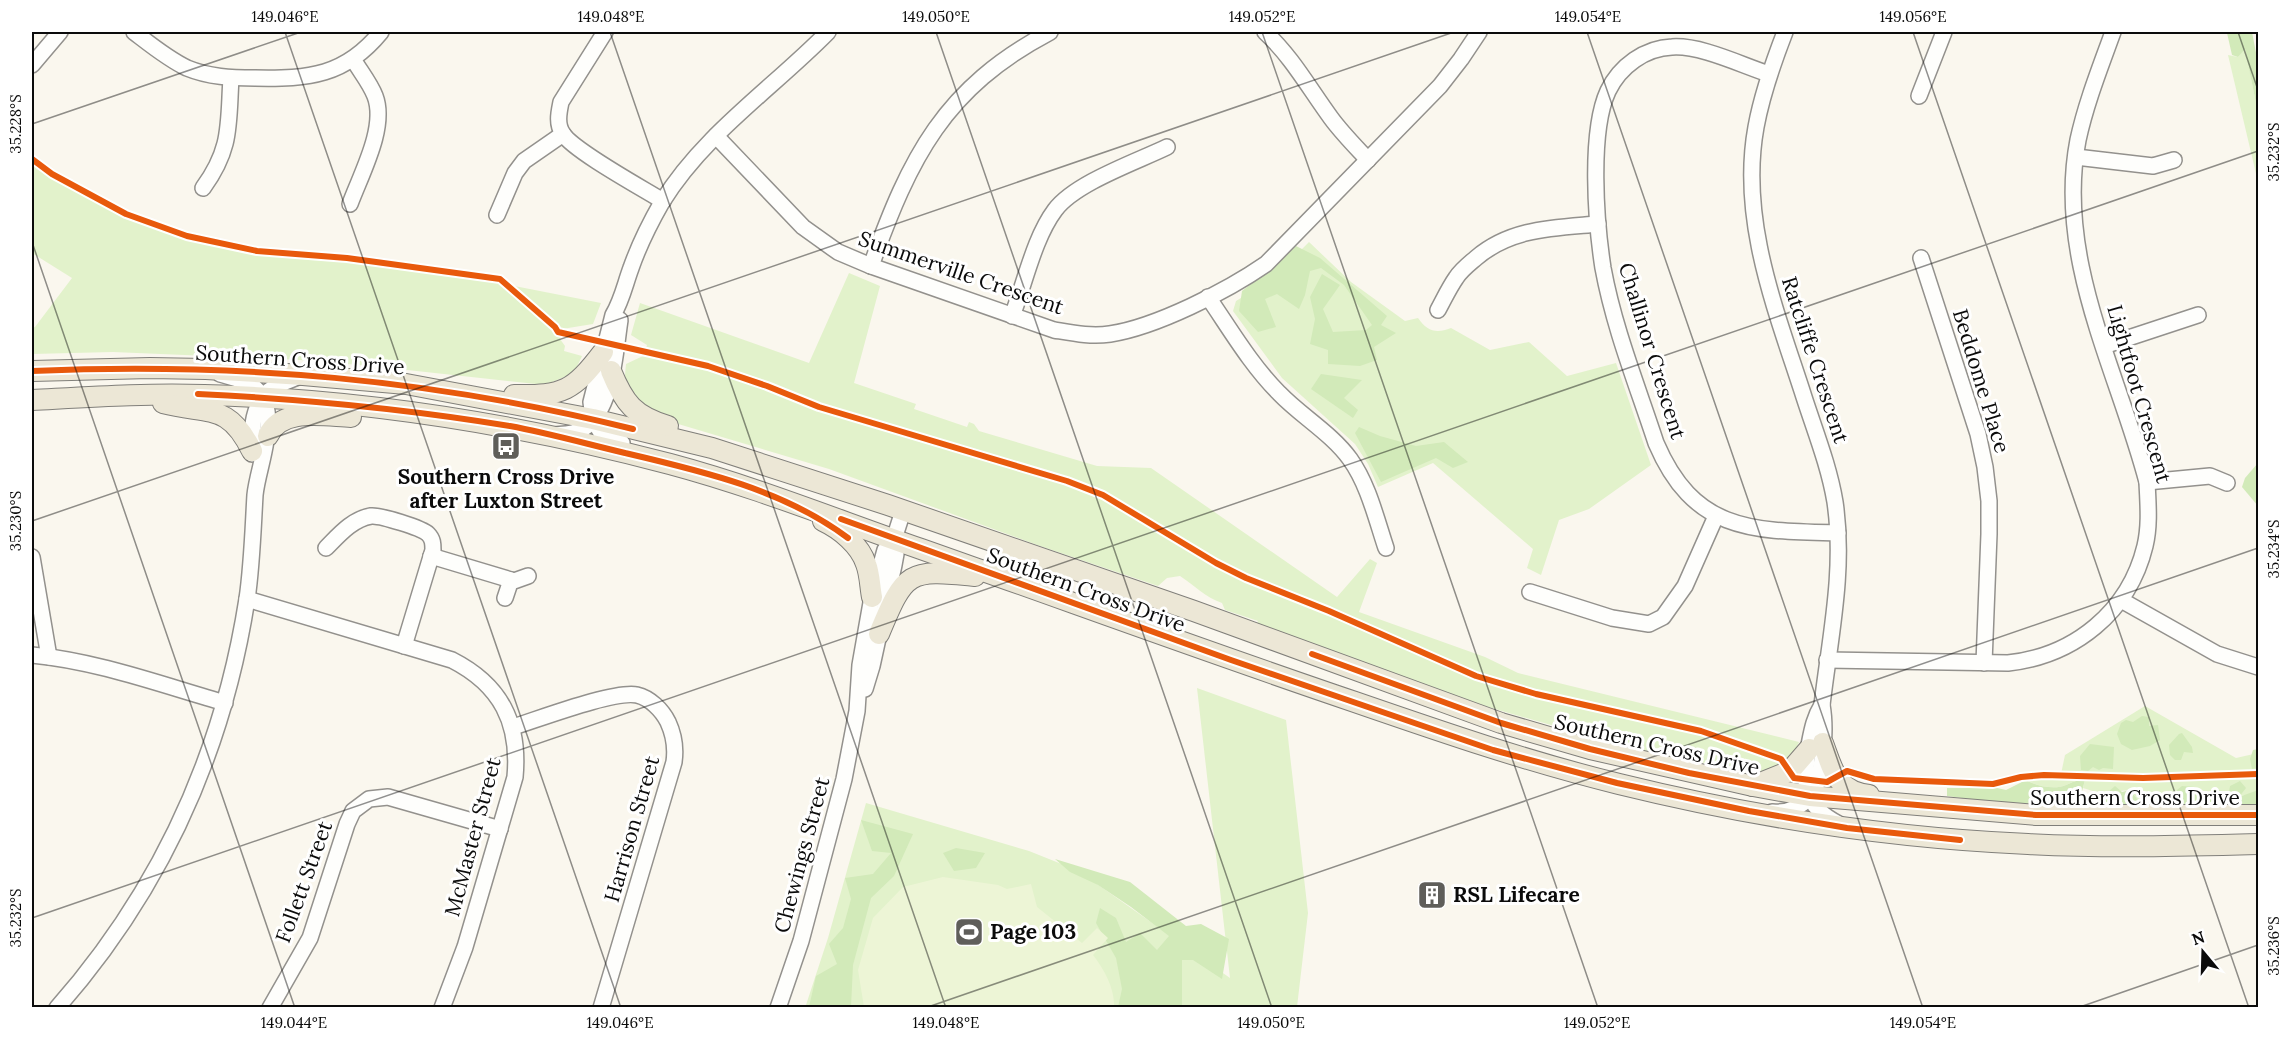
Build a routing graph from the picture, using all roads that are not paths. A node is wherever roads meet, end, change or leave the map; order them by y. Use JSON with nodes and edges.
{"nodes":[{"id":1,"x":60,"y":32,"type":"edge"},
{"id":2,"x":134,"y":32,"type":"edge"},
{"id":3,"x":381,"y":32,"type":"edge"},
{"id":4,"x":828,"y":32,"type":"edge"},
{"id":5,"x":1050,"y":32,"type":"edge"},
{"id":6,"x":1265,"y":32,"type":"edge"},
{"id":7,"x":1479,"y":32,"type":"edge"},
{"id":8,"x":1785,"y":32,"type":"edge"},
{"id":9,"x":1944,"y":32,"type":"edge"},
{"id":10,"x":2113,"y":32,"type":"edge"},
{"id":11,"x":600,"y":33,"type":"edge"},
{"id":12,"x":352,"y":59,"type":"junction"},
{"id":13,"x":32,"y":65,"type":"edge"},
{"id":14,"x":1769,"y":74,"type":"junction"},
{"id":15,"x":231,"y":78,"type":"junction"},
{"id":16,"x":1919,"y":96,"type":"dead end"},
{"id":17,"x":563,"y":134,"type":"junction"},
{"id":18,"x":716,"y":136,"type":"junction"},
{"id":19,"x":1167,"y":147,"type":"dead end"},
{"id":20,"x":2076,"y":157,"type":"junction"},
{"id":21,"x":1368,"y":160,"type":"junction"},
{"id":22,"x":2174,"y":160,"type":"dead end"},
{"id":23,"x":203,"y":188,"type":"dead end"},
{"id":24,"x":663,"y":201,"type":"junction"},
{"id":25,"x":350,"y":204,"type":"dead end"},
{"id":26,"x":497,"y":215,"type":"dead end"},
{"id":27,"x":1598,"y":224,"type":"junction"},
{"id":28,"x":1921,"y":258,"type":"dead end"},
{"id":29,"x":871,"y":266,"type":"junction"},
{"id":30,"x":1208,"y":297,"type":"junction"},
{"id":31,"x":1438,"y":310,"type":"dead end"},
{"id":32,"x":2198,"y":315,"type":"dead end"},
{"id":33,"x":1012,"y":316,"type":"junction"},
{"id":34,"x":2104,"y":346,"type":"junction"},
{"id":35,"x":610,"y":351,"type":"junction"},
{"id":36,"x":206,"y":369,"type":"junction"},
{"id":37,"x":32,"y":371,"type":"edge"},
{"id":38,"x":303,"y":375,"type":"junction"},
{"id":39,"x":440,"y":390,"type":"junction"},
{"id":40,"x":135,"y":396,"type":"junction"},
{"id":41,"x":263,"y":398,"type":"junction"},
{"id":42,"x":32,"y":400,"type":"edge"},
{"id":43,"x":400,"y":411,"type":"junction"},
{"id":44,"x":593,"y":419,"type":"junction"},
{"id":45,"x":548,"y":435,"type":"junction"},
{"id":46,"x":268,"y":436,"type":"junction"},
{"id":47,"x":712,"y":448,"type":"junction"},
{"id":48,"x":252,"y":451,"type":"junction"},
{"id":49,"x":667,"y":463,"type":"junction"},
{"id":50,"x":2147,"y":482,"type":"junction"},
{"id":51,"x":256,"y":483,"type":"junction"},
{"id":52,"x":2227,"y":483,"type":"dead end"},
{"id":53,"x":762,"y":491,"type":"junction"},
{"id":54,"x":903,"y":511,"type":"junction"},
{"id":55,"x":1716,"y":516,"type":"junction"},
{"id":56,"x":1838,"y":533,"type":"junction"},
{"id":57,"x":894,"y":539,"type":"junction"},
{"id":58,"x":326,"y":548,"type":"dead end"},
{"id":59,"x":1386,"y":548,"type":"dead end"},
{"id":60,"x":431,"y":556,"type":"junction"},
{"id":61,"x":32,"y":557,"type":"edge"},
{"id":62,"x":528,"y":576,"type":"dead end"},
{"id":63,"x":1011,"y":579,"type":"junction"},
{"id":64,"x":511,"y":580,"type":"junction"},
{"id":65,"x":1530,"y":592,"type":"dead end"},
{"id":66,"x":872,"y":597,"type":"junction"},
{"id":67,"x":505,"y":598,"type":"dead end"},
{"id":68,"x":247,"y":599,"type":"junction"},
{"id":69,"x":2121,"y":600,"type":"junction"},
{"id":70,"x":879,"y":634,"type":"junction"},
{"id":71,"x":404,"y":646,"type":"junction"},
{"id":72,"x":32,"y":655,"type":"edge"},
{"id":73,"x":49,"y":657,"type":"junction"},
{"id":74,"x":1827,"y":660,"type":"junction"},
{"id":75,"x":1984,"y":663,"type":"junction"},
{"id":76,"x":2258,"y":667,"type":"edge"},
{"id":77,"x":225,"y":703,"type":"junction"},
{"id":78,"x":857,"y":711,"type":"junction"},
{"id":79,"x":513,"y":727,"type":"junction"},
{"id":80,"x":1816,"y":746,"type":"junction"},
{"id":81,"x":1752,"y":786,"type":"junction"},
{"id":82,"x":1810,"y":796,"type":"junction"},
{"id":83,"x":1924,"y":807,"type":"junction"},
{"id":84,"x":1749,"y":811,"type":"junction"},
{"id":85,"x":2259,"y":815,"type":"edge"},
{"id":86,"x":2227,"y":816,"type":"junction"},
{"id":87,"x":1847,"y":828,"type":"junction"},
{"id":88,"x":500,"y":829,"type":"junction"},
{"id":89,"x":2229,"y":844,"type":"junction"},
{"id":90,"x":2259,"y":844,"type":"edge"},
{"id":91,"x":57,"y":1008,"type":"edge"},
{"id":92,"x":270,"y":1008,"type":"edge"},
{"id":93,"x":442,"y":1008,"type":"edge"},
{"id":94,"x":601,"y":1008,"type":"edge"},
{"id":95,"x":778,"y":1008,"type":"edge"}],
"edges":[{"from":1,"to":13,"type":"street"},
{"from":2,"to":15,"type":"street"},
{"from":3,"to":12,"type":"street"},
{"from":4,"to":18,"type":"street"},
{"from":5,"to":29,"type":"street"},
{"from":6,"to":21,"type":"street"},
{"from":7,"to":21,"type":"street","name":"Summerville Crescent"},
{"from":8,"to":14,"type":"street","name":"Ratcliffe Crescent"},
{"from":9,"to":16,"type":"street"},
{"from":10,"to":20,"type":"street","name":"Lightfoot Crescent"},
{"from":11,"to":17,"type":"street"},
{"from":12,"to":15,"type":"street"},
{"from":12,"to":25,"type":"street"},
{"from":14,"to":27,"type":"street","name":"Challinor Crescent"},
{"from":14,"to":56,"type":"street","name":"Ratcliffe Crescent"},
{"from":15,"to":23,"type":"street"},
{"from":17,"to":24,"type":"street"},
{"from":17,"to":26,"type":"street"},
{"from":18,"to":24,"type":"street"},
{"from":18,"to":29,"type":"street","name":"Summerville Crescent"},
{"from":19,"to":33,"type":"street"},
{"from":20,"to":22,"type":"street"},
{"from":20,"to":34,"type":"street","name":"Lightfoot Crescent"},
{"from":21,"to":30,"type":"street","name":"Summerville Crescent"},
{"from":24,"to":35,"type":"street"},
{"from":27,"to":31,"type":"street"},
{"from":27,"to":55,"type":"street","name":"Challinor Crescent"},
{"from":28,"to":75,"type":"street","name":"Beddome Place"},
{"from":29,"to":33,"type":"street","name":"Summerville Crescent"},
{"from":30,"to":33,"type":"street","name":"Summerville Crescent"},
{"from":30,"to":59,"type":"street"},
{"from":32,"to":34,"type":"street"},
{"from":34,"to":50,"type":"street","name":"Lightfoot Crescent"},
{"from":35,"to":39,"type":"main road"},
{"from":35,"to":44,"type":"street"},
{"from":35,"to":47,"type":"main road"},
{"from":36,"to":37,"type":"main road","name":"Southern Cross Drive"},
{"from":36,"to":38,"type":"main road","name":"Southern Cross Drive"},
{"from":36,"to":41,"type":"street"},
{"from":38,"to":39,"type":"main road","name":"Southern Cross Drive"},
{"from":38,"to":41,"type":"street"},
{"from":39,"to":44,"type":"main road","name":"Southern Cross Drive"},
{"from":40,"to":41,"type":"main road","name":"Southern Cross Drive"},
{"from":40,"to":42,"type":"main road","name":"Southern Cross Drive"},
{"from":40,"to":48,"type":"main road"},
{"from":41,"to":43,"type":"main road","name":"Southern Cross Drive"},
{"from":41,"to":46,"type":"street"},
{"from":41,"to":48,"type":"street"},
{"from":43,"to":45,"type":"main road","name":"Southern Cross Drive"},
{"from":43,"to":46,"type":"main road"},
{"from":44,"to":45,"type":"street"},
{"from":44,"to":47,"type":"main road","name":"Southern Cross Drive"},
{"from":44,"to":49,"type":"street"},
{"from":45,"to":49,"type":"main road","name":"Southern Cross Drive"},
{"from":46,"to":51,"type":"street"},
{"from":47,"to":54,"type":"main road","name":"Southern Cross Drive"},
{"from":48,"to":51,"type":"street"},
{"from":49,"to":53,"type":"main road","name":"Southern Cross Drive"},
{"from":50,"to":52,"type":"street"},
{"from":50,"to":69,"type":"street","name":"Lightfoot Crescent"},
{"from":51,"to":68,"type":"street"},
{"from":53,"to":57,"type":"main road","name":"Southern Cross Drive"},
{"from":53,"to":66,"type":"main road"},
{"from":54,"to":57,"type":"street","name":"Chewings Street"},
{"from":54,"to":81,"type":"main road","name":"Southern Cross Drive"},
{"from":55,"to":56,"type":"street","name":"Challinor Crescent"},
{"from":55,"to":65,"type":"street"},
{"from":56,"to":74,"type":"street","name":"Ratcliffe Crescent"},
{"from":57,"to":63,"type":"main road","name":"Southern Cross Drive"},
{"from":57,"to":66,"type":"street","name":"Chewings Street"},
{"from":57,"to":70,"type":"street","name":"Chewings Street"},
{"from":58,"to":60,"type":"street"},
{"from":60,"to":64,"type":"street"},
{"from":60,"to":71,"type":"street"},
{"from":61,"to":73,"type":"street"},
{"from":62,"to":64,"type":"street"},
{"from":63,"to":70,"type":"main road"},
{"from":63,"to":84,"type":"main road","name":"Southern Cross Drive"},
{"from":64,"to":67,"type":"street"},
{"from":66,"to":78,"type":"street","name":"Chewings Street"},
{"from":68,"to":71,"type":"street","name":"McMaster Street"},
{"from":68,"to":77,"type":"street"},
{"from":69,"to":75,"type":"street","name":"Lightfoot Crescent"},
{"from":69,"to":76,"type":"street"},
{"from":70,"to":78,"type":"street","name":"Chewings Street"},
{"from":71,"to":79,"type":"street","name":"McMaster Street"},
{"from":72,"to":73,"type":"street"},
{"from":73,"to":77,"type":"street"},
{"from":74,"to":75,"type":"street","name":"Lightfoot Crescent"},
{"from":74,"to":80,"type":"street","name":"Ratcliffe Crescent"},
{"from":77,"to":91,"type":"street"},
{"from":78,"to":95,"type":"street","name":"Chewings Street"},
{"from":79,"to":88,"type":"street","name":"McMaster Street"},
{"from":79,"to":94,"type":"street","name":"Harrison Street"},
{"from":80,"to":81,"type":"main road"},
{"from":80,"to":82,"type":"street","name":"Ratcliffe Crescent"},
{"from":80,"to":83,"type":"main road"},
{"from":81,"to":82,"type":"main road","name":"Southern Cross Drive"},
{"from":82,"to":83,"type":"main road","name":"Southern Cross Drive"},
{"from":82,"to":84,"type":"street"},
{"from":82,"to":87,"type":"street"},
{"from":83,"to":86,"type":"main road","name":"Southern Cross Drive"},
{"from":84,"to":87,"type":"main road","name":"Southern Cross Drive"},
{"from":85,"to":86,"type":"main road","name":"Southern Cross Drive"},
{"from":86,"to":89,"type":"main road"},
{"from":87,"to":89,"type":"main road","name":"Southern Cross Drive"},
{"from":88,"to":92,"type":"street","name":"Follett Street"},
{"from":88,"to":93,"type":"street","name":"McMaster Street"},
{"from":89,"to":90,"type":"main road","name":"Southern Cross Drive"}]}
